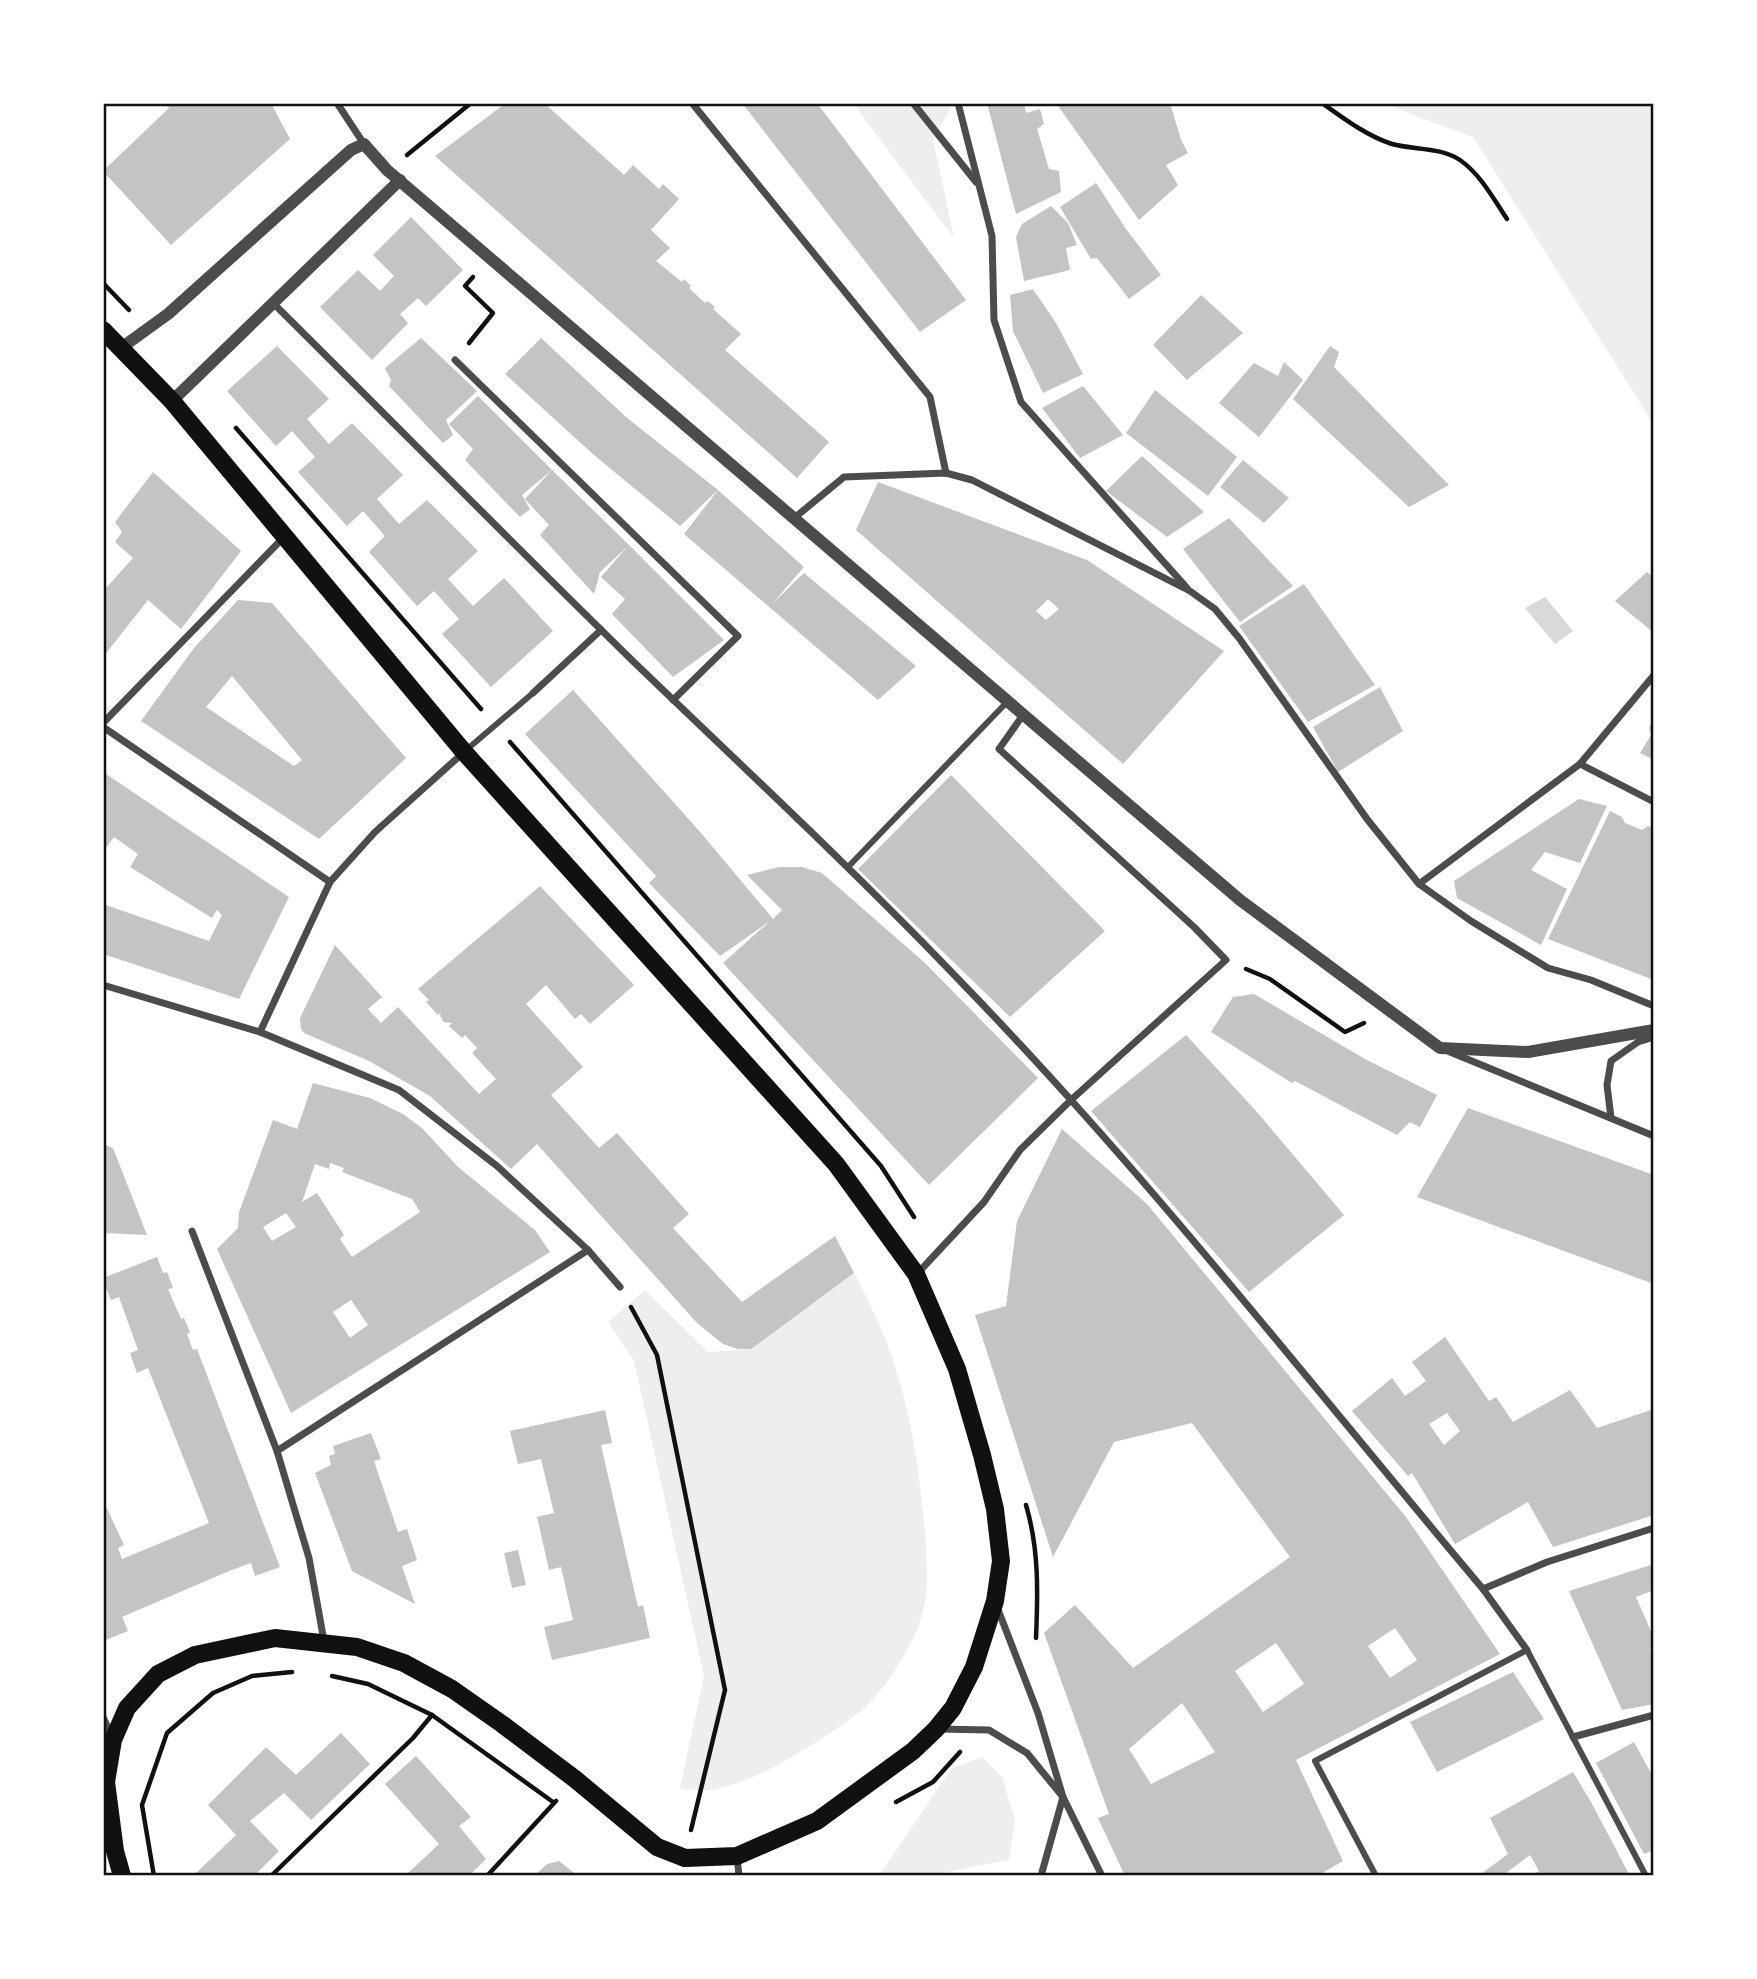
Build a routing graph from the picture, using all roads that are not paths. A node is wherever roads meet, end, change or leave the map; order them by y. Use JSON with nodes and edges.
{"nodes":[{"id":1,"x":337,"y":103,"type":"edge"},
{"id":2,"x":692,"y":103,"type":"edge"},
{"id":3,"x":913,"y":103,"type":"edge"},
{"id":4,"x":958,"y":103,"type":"edge"},
{"id":5,"x":364,"y":144,"type":"junction"},
{"id":6,"x":400,"y":180,"type":"junction"},
{"id":7,"x":979,"y":185,"type":"junction"},
{"id":8,"x":273,"y":303,"type":"junction"},
{"id":9,"x":103,"y":330,"type":"edge"},
{"id":10,"x":121,"y":348,"type":"junction"},
{"id":11,"x":455,"y":360,"type":"road end"},
{"id":12,"x":172,"y":401,"type":"junction"},
{"id":13,"x":946,"y":473,"type":"junction"},
{"id":14,"x":793,"y":519,"type":"junction"},
{"id":15,"x":284,"y":537,"type":"junction"},
{"id":16,"x":1190,"y":592,"type":"junction"},
{"id":17,"x":601,"y":630,"type":"junction"},
{"id":18,"x":1654,"y":675,"type":"edge"},
{"id":19,"x":533,"y":693,"type":"joint"},
{"id":20,"x":673,"y":700,"type":"junction"},
{"id":21,"x":1008,"y":701,"type":"junction"},
{"id":22,"x":1023,"y":715,"type":"junction"},
{"id":23,"x":103,"y":725,"type":"edge"},
{"id":24,"x":464,"y":752,"type":"junction"},
{"id":25,"x":1580,"y":764,"type":"junction"},
{"id":26,"x":1654,"y":802,"type":"edge"},
{"id":27,"x":848,"y":867,"type":"junction"},
{"id":28,"x":330,"y":882,"type":"junction"},
{"id":29,"x":1419,"y":884,"type":"junction"},
{"id":30,"x":103,"y":985,"type":"edge"},
{"id":31,"x":1654,"y":1006,"type":"edge"},
{"id":32,"x":1654,"y":1030,"type":"edge"},
{"id":33,"x":260,"y":1032,"type":"junction"},
{"id":34,"x":1654,"y":1037,"type":"edge"},
{"id":35,"x":1440,"y":1048,"type":"junction"},
{"id":36,"x":1071,"y":1100,"type":"junction"},
{"id":37,"x":1611,"y":1118,"type":"junction"},
{"id":38,"x":1654,"y":1136,"type":"edge"},
{"id":39,"x":192,"y":1231,"type":"dead end"},
{"id":40,"x":588,"y":1250,"type":"junction"},
{"id":41,"x":916,"y":1274,"type":"junction"},
{"id":42,"x":620,"y":1287,"type":"road end"},
{"id":43,"x":277,"y":1451,"type":"junction"},
{"id":44,"x":1654,"y":1528,"type":"edge"},
{"id":45,"x":1483,"y":1589,"type":"junction"},
{"id":46,"x":995,"y":1601,"type":"junction"},
{"id":47,"x":324,"y":1642,"type":"junction"},
{"id":48,"x":1527,"y":1650,"type":"junction"},
{"id":49,"x":1654,"y":1715,"type":"edge"},
{"id":50,"x":103,"y":1717,"type":"edge"},
{"id":51,"x":936,"y":1729,"type":"junction"},
{"id":52,"x":1573,"y":1737,"type":"junction"},
{"id":53,"x":113,"y":1741,"type":"junction"},
{"id":54,"x":1063,"y":1797,"type":"junction"},
{"id":55,"x":737,"y":1856,"type":"junction"},
{"id":56,"x":122,"y":1876,"type":"edge"},
{"id":57,"x":739,"y":1876,"type":"edge"},
{"id":58,"x":1041,"y":1876,"type":"edge"},
{"id":59,"x":1102,"y":1876,"type":"edge"},
{"id":60,"x":1376,"y":1876,"type":"edge"},
{"id":61,"x":1646,"y":1876,"type":"edge"}],
"edges":[{"from":1,"to":5,"type":"street"},
{"from":2,"to":13,"type":"street"},
{"from":3,"to":7,"type":"street"},
{"from":4,"to":7,"type":"street"},
{"from":5,"to":6,"type":"street"},
{"from":5,"to":10,"type":"street"},
{"from":6,"to":8,"type":"street"},
{"from":6,"to":14,"type":"street"},
{"from":7,"to":16,"type":"street"},
{"from":8,"to":12,"type":"street"},
{"from":8,"to":17,"type":"street"},
{"from":9,"to":10,"type":"main road"},
{"from":10,"to":12,"type":"main road"},
{"from":11,"to":20,"type":"street"},
{"from":12,"to":15,"type":"main road"},
{"from":13,"to":14,"type":"street"},
{"from":13,"to":16,"type":"street"},
{"from":14,"to":21,"type":"street"},
{"from":15,"to":23,"type":"street"},
{"from":15,"to":24,"type":"main road"},
{"from":16,"to":29,"type":"street"},
{"from":17,"to":19,"type":"street"},
{"from":17,"to":20,"type":"street"},
{"from":18,"to":25,"type":"street"},
{"from":19,"to":24,"type":"street"},
{"from":20,"to":27,"type":"street"},
{"from":21,"to":22,"type":"street"},
{"from":21,"to":27,"type":"street"},
{"from":22,"to":35,"type":"street"},
{"from":22,"to":36,"type":"street"},
{"from":23,"to":28,"type":"street"},
{"from":24,"to":28,"type":"street"},
{"from":24,"to":41,"type":"main road"},
{"from":25,"to":26,"type":"street"},
{"from":25,"to":29,"type":"street"},
{"from":27,"to":36,"type":"street"},
{"from":28,"to":33,"type":"street"},
{"from":29,"to":31,"type":"street"},
{"from":30,"to":33,"type":"street"},
{"from":32,"to":35,"type":"street"},
{"from":33,"to":40,"type":"street"},
{"from":34,"to":37,"type":"street"},
{"from":35,"to":37,"type":"street"},
{"from":36,"to":41,"type":"street"},
{"from":36,"to":45,"type":"street"},
{"from":37,"to":38,"type":"street"},
{"from":39,"to":43,"type":"street"},
{"from":40,"to":42,"type":"street"},
{"from":40,"to":43,"type":"street"},
{"from":41,"to":46,"type":"main road"},
{"from":43,"to":47,"type":"street"},
{"from":44,"to":45,"type":"street"},
{"from":45,"to":48,"type":"street"},
{"from":46,"to":51,"type":"main road"},
{"from":46,"to":54,"type":"street"},
{"from":47,"to":53,"type":"main road"},
{"from":47,"to":55,"type":"main road"},
{"from":48,"to":52,"type":"street"},
{"from":48,"to":60,"type":"street"},
{"from":49,"to":52,"type":"street"},
{"from":50,"to":53,"type":"street"},
{"from":51,"to":54,"type":"street"},
{"from":51,"to":55,"type":"main road"},
{"from":52,"to":61,"type":"street"},
{"from":53,"to":56,"type":"main road"},
{"from":54,"to":58,"type":"street"},
{"from":54,"to":59,"type":"street"},
{"from":55,"to":57,"type":"street"}]}
